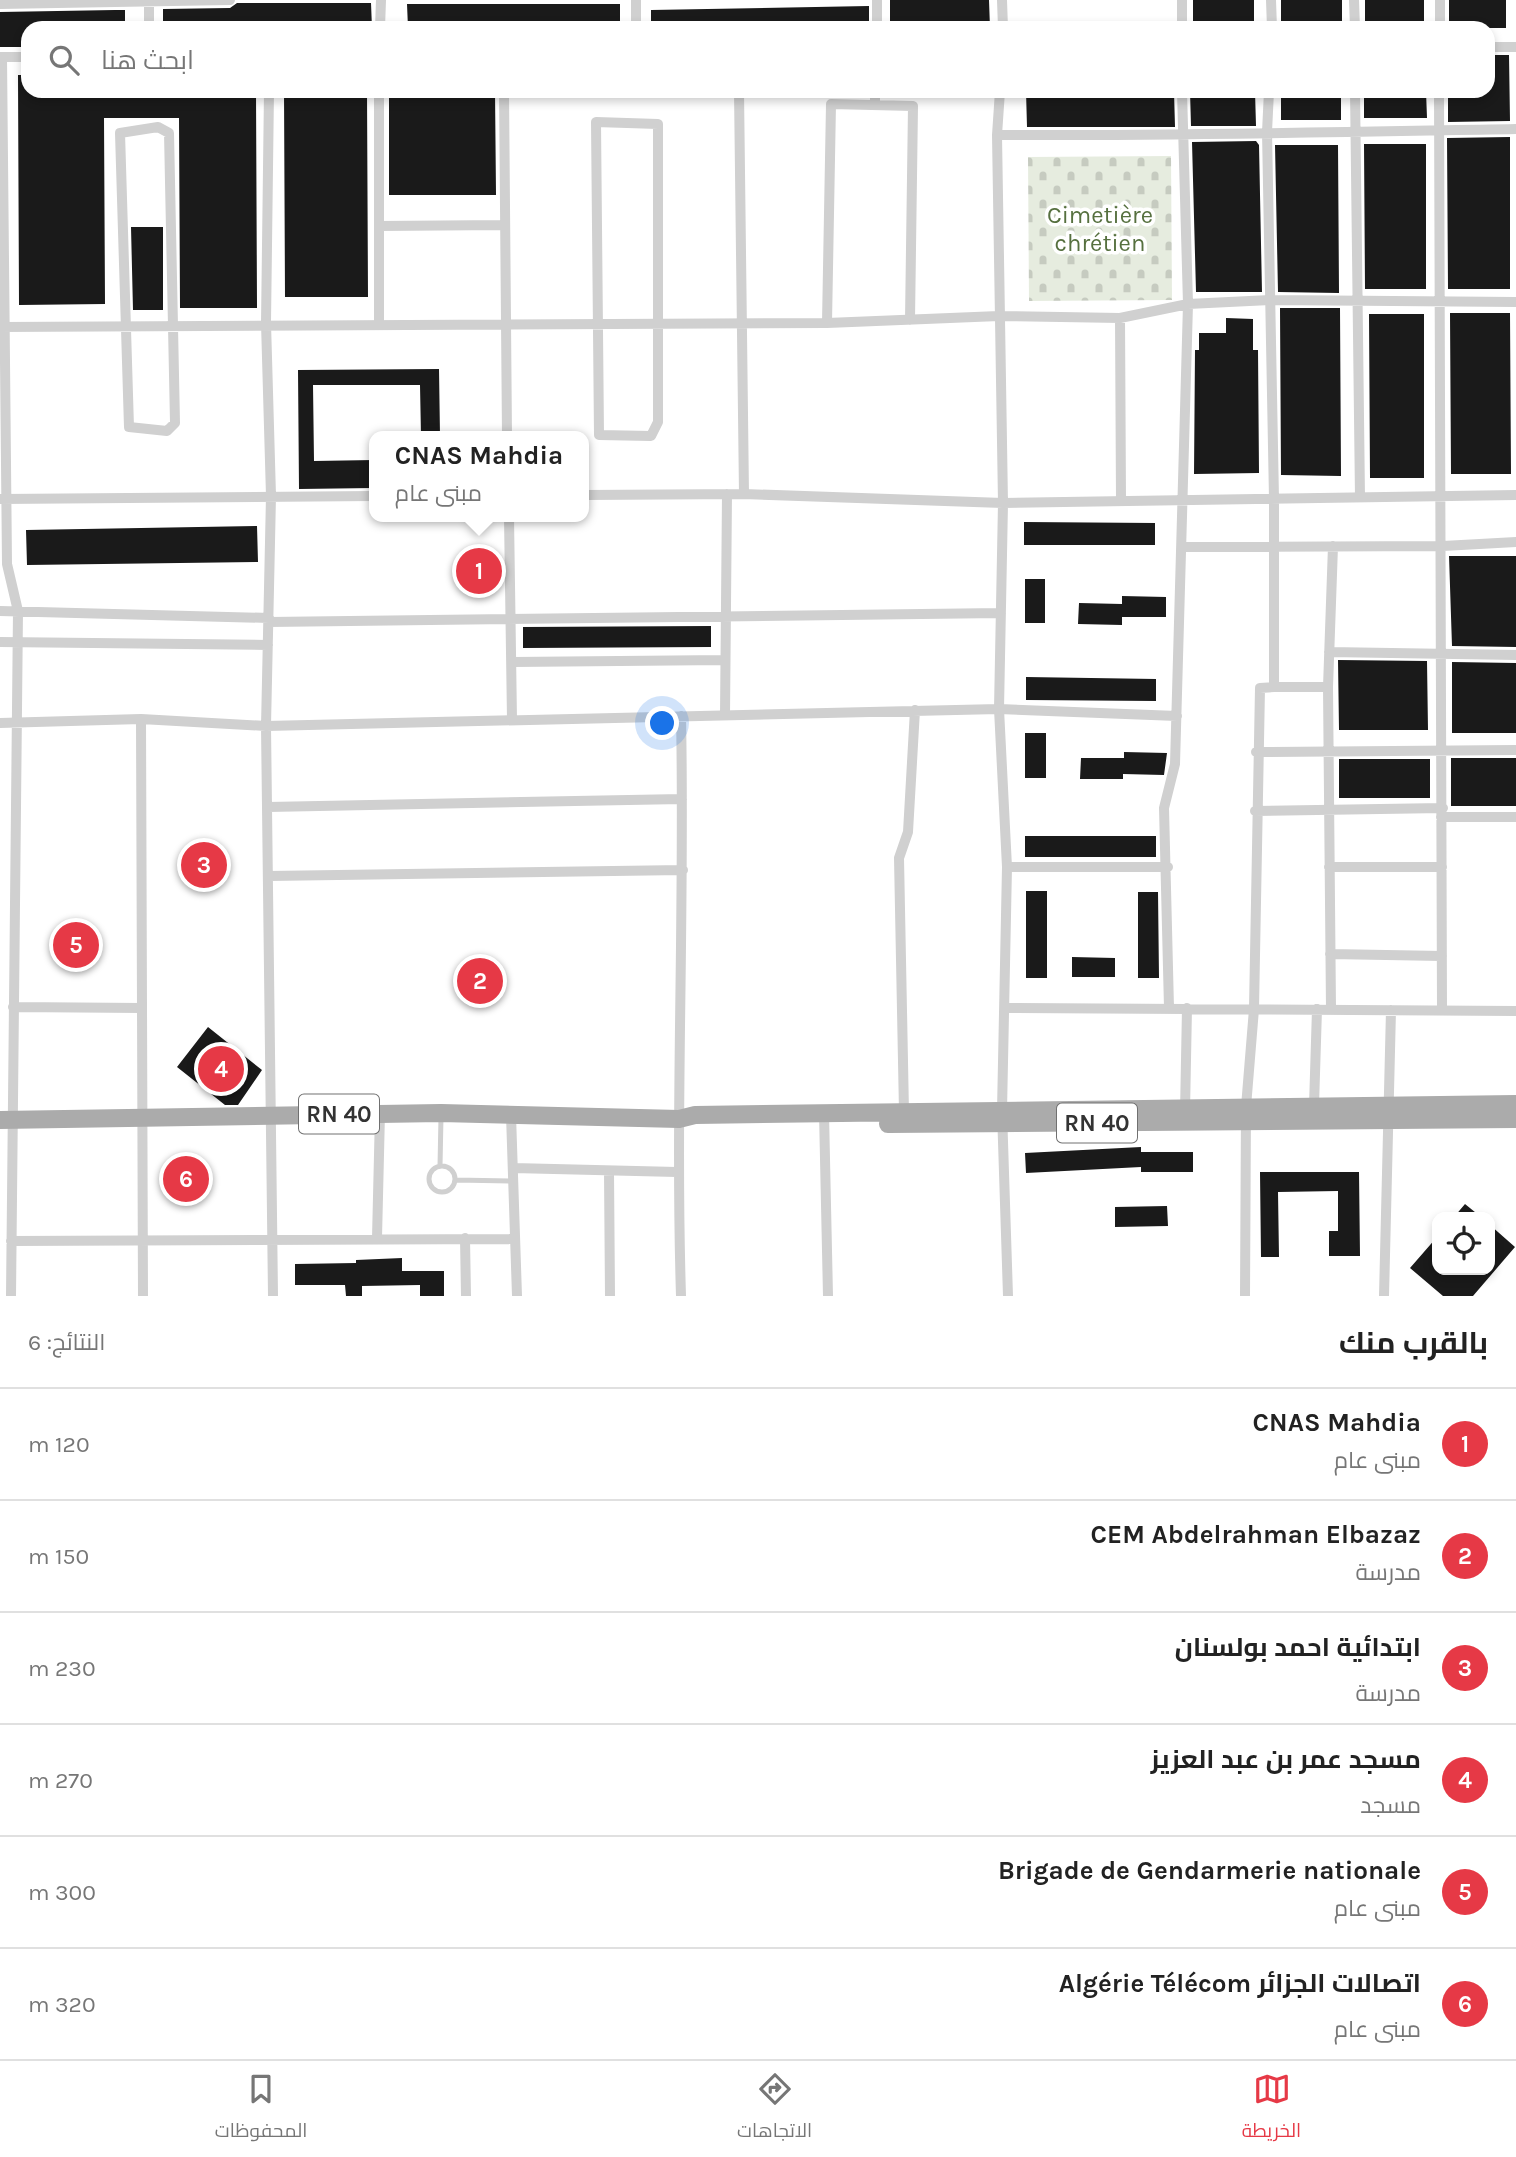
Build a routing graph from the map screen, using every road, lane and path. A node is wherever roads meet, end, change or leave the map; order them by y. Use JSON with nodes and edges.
{"nodes":[{"id":1,"x":230,"y":0,"type":"edge"},
{"id":2,"x":381,"y":0,"type":"edge"},
{"id":3,"x":636,"y":0,"type":"edge"},
{"id":4,"x":877,"y":0,"type":"edge"},
{"id":5,"x":1002,"y":0,"type":"edge"},
{"id":6,"x":1182,"y":0,"type":"edge"},
{"id":7,"x":1271,"y":0,"type":"edge"},
{"id":8,"x":1354,"y":0,"type":"edge"},
{"id":9,"x":1440,"y":0,"type":"edge"},
{"id":10,"x":93,"y":1,"type":"edge"},
{"id":11,"x":149,"y":1,"type":"edge"},
{"id":12,"x":1,"y":2,"type":"edge"},
{"id":13,"x":149,"y":21,"type":"edge"},
{"id":14,"x":380,"y":21,"type":"edge"},
{"id":15,"x":636,"y":21,"type":"edge"},
{"id":16,"x":877,"y":21,"type":"edge"},
{"id":17,"x":1003,"y":21,"type":"edge"},
{"id":18,"x":1182,"y":21,"type":"edge"},
{"id":19,"x":1272,"y":21,"type":"edge"},
{"id":20,"x":1355,"y":21,"type":"edge"},
{"id":21,"x":1440,"y":21,"type":"edge"},
{"id":22,"x":1495,"y":47,"type":"edge"},
{"id":23,"x":1516,"y":47,"type":"edge"},
{"id":24,"x":1,"y":57,"type":"edge"},
{"id":25,"x":21,"y":57,"type":"edge"},
{"id":26,"x":269,"y":98,"type":"edge"},
{"id":27,"x":379,"y":98,"type":"edge"},
{"id":28,"x":504,"y":98,"type":"edge"},
{"id":29,"x":739,"y":98,"type":"edge"},
{"id":30,"x":875,"y":98,"type":"edge"},
{"id":31,"x":1000,"y":98,"type":"edge"},
{"id":32,"x":1182,"y":98,"type":"edge"},
{"id":33,"x":1269,"y":98,"type":"edge"},
{"id":34,"x":1354,"y":98,"type":"edge"},
{"id":35,"x":1439,"y":98,"type":"edge"},
{"id":36,"x":875,"y":105,"type":"junction"},
{"id":37,"x":1516,"y":129,"type":"edge"},
{"id":38,"x":1438,"y":130,"type":"junction"},
{"id":39,"x":1354,"y":131,"type":"junction"},
{"id":40,"x":1267,"y":132,"type":"junction"},
{"id":41,"x":997,"y":135,"type":"junction"},
{"id":42,"x":1181,"y":136,"type":"junction"},
{"id":43,"x":504,"y":225,"type":"junction"},
{"id":44,"x":379,"y":226,"type":"junction"},
{"id":45,"x":1270,"y":300,"type":"junction"},
{"id":46,"x":1357,"y":300,"type":"junction"},
{"id":47,"x":1516,"y":302,"type":"edge"},
{"id":48,"x":1441,"y":303,"type":"junction"},
{"id":49,"x":1188,"y":304,"type":"junction"},
{"id":50,"x":999,"y":316,"type":"junction"},
{"id":51,"x":1120,"y":318,"type":"junction"},
{"id":52,"x":910,"y":320,"type":"junction"},
{"id":53,"x":266,"y":323,"type":"junction"},
{"id":54,"x":379,"y":323,"type":"junction"},
{"id":55,"x":503,"y":323,"type":"junction"},
{"id":56,"x":596,"y":323,"type":"junction"},
{"id":57,"x":658,"y":323,"type":"junction"},
{"id":58,"x":744,"y":323,"type":"junction"},
{"id":59,"x":176,"y":324,"type":"junction"},
{"id":60,"x":827,"y":324,"type":"junction"},
{"id":61,"x":124,"y":325,"type":"junction"},
{"id":62,"x":2,"y":327,"type":"edge"},
{"id":63,"x":507,"y":431,"type":"edge"},
{"id":64,"x":727,"y":494,"type":"junction"},
{"id":65,"x":744,"y":494,"type":"junction"},
{"id":66,"x":589,"y":495,"type":"edge"},
{"id":67,"x":1516,"y":495,"type":"edge"},
{"id":68,"x":271,"y":496,"type":"junction"},
{"id":69,"x":369,"y":496,"type":"edge"},
{"id":70,"x":1442,"y":496,"type":"junction"},
{"id":71,"x":1360,"y":497,"type":"junction"},
{"id":72,"x":4,"y":499,"type":"edge"},
{"id":73,"x":1274,"y":499,"type":"junction"},
{"id":74,"x":1184,"y":501,"type":"junction"},
{"id":75,"x":1121,"y":502,"type":"junction"},
{"id":76,"x":1003,"y":503,"type":"junction"},
{"id":77,"x":509,"y":522,"type":"edge"},
{"id":78,"x":1516,"y":542,"type":"edge"},
{"id":79,"x":1443,"y":546,"type":"junction"},
{"id":80,"x":1184,"y":547,"type":"junction"},
{"id":81,"x":1274,"y":547,"type":"junction"},
{"id":82,"x":1333,"y":547,"type":"junction"},
{"id":83,"x":0,"y":611,"type":"edge"},
{"id":84,"x":18,"y":611,"type":"junction"},
{"id":85,"x":1001,"y":613,"type":"junction"},
{"id":86,"x":723,"y":616,"type":"junction"},
{"id":87,"x":269,"y":620,"type":"junction"},
{"id":88,"x":511,"y":621,"type":"junction"},
{"id":89,"x":0,"y":642,"type":"edge"},
{"id":90,"x":17,"y":642,"type":"junction"},
{"id":91,"x":268,"y":645,"type":"junction"},
{"id":92,"x":1329,"y":652,"type":"junction"},
{"id":93,"x":1516,"y":655,"type":"edge"},
{"id":94,"x":1443,"y":656,"type":"junction"},
{"id":95,"x":725,"y":660,"type":"junction"},
{"id":96,"x":513,"y":662,"type":"junction"},
{"id":97,"x":1273,"y":687,"type":"junction"},
{"id":98,"x":1328,"y":687,"type":"junction"},
{"id":99,"x":999,"y":709,"type":"junction"},
{"id":100,"x":915,"y":710,"type":"junction"},
{"id":101,"x":725,"y":715,"type":"junction"},
{"id":102,"x":681,"y":716,"type":"junction"},
{"id":103,"x":1177,"y":716,"type":"junction"},
{"id":104,"x":141,"y":719,"type":"junction"},
{"id":105,"x":512,"y":720,"type":"junction"},
{"id":106,"x":0,"y":723,"type":"edge"},
{"id":107,"x":14,"y":723,"type":"junction"},
{"id":108,"x":266,"y":726,"type":"junction"},
{"id":109,"x":1443,"y":750,"type":"junction"},
{"id":110,"x":1516,"y":750,"type":"edge"},
{"id":111,"x":1328,"y":751,"type":"junction"},
{"id":112,"x":1256,"y":752,"type":"junction"},
{"id":113,"x":682,"y":799,"type":"junction"},
{"id":114,"x":268,"y":807,"type":"junction"},
{"id":115,"x":1255,"y":811,"type":"junction"},
{"id":116,"x":1329,"y":812,"type":"junction"},
{"id":117,"x":1442,"y":812,"type":"junction"},
{"id":118,"x":1516,"y":817,"type":"edge"},
{"id":119,"x":0,"y":840,"type":"edge"},
{"id":120,"x":14,"y":840,"type":"junction"},
{"id":121,"x":1007,"y":867,"type":"junction"},
{"id":122,"x":1168,"y":867,"type":"junction"},
{"id":123,"x":1329,"y":867,"type":"junction"},
{"id":124,"x":1443,"y":867,"type":"junction"},
{"id":125,"x":683,"y":870,"type":"junction"},
{"id":126,"x":269,"y":876,"type":"junction"},
{"id":127,"x":1330,"y":954,"type":"junction"},
{"id":128,"x":1442,"y":956,"type":"junction"},
{"id":129,"x":13,"y":1007,"type":"junction"},
{"id":130,"x":1004,"y":1007,"type":"junction"},
{"id":131,"x":142,"y":1008,"type":"junction"},
{"id":132,"x":1169,"y":1008,"type":"junction"},
{"id":133,"x":1187,"y":1009,"type":"junction"},
{"id":134,"x":1254,"y":1009,"type":"junction"},
{"id":135,"x":1317,"y":1009,"type":"junction"},
{"id":136,"x":1331,"y":1009,"type":"junction"},
{"id":137,"x":1391,"y":1010,"type":"junction"},
{"id":138,"x":1442,"y":1010,"type":"junction"},
{"id":139,"x":1516,"y":1011,"type":"edge"},
{"id":140,"x":1516,"y":1104,"type":"edge"},
{"id":141,"x":1314,"y":1106,"type":"junction"},
{"id":142,"x":904,"y":1112,"type":"junction"},
{"id":143,"x":1390,"y":1112,"type":"junction"},
{"id":144,"x":380,"y":1113,"type":"junction"},
{"id":145,"x":441,"y":1113,"type":"junction"},
{"id":146,"x":1185,"y":1114,"type":"junction"},
{"id":147,"x":1246,"y":1114,"type":"junction"},
{"id":148,"x":511,"y":1115,"type":"junction"},
{"id":149,"x":272,"y":1116,"type":"junction"},
{"id":150,"x":142,"y":1117,"type":"junction"},
{"id":151,"x":1002,"y":1118,"type":"junction"},
{"id":152,"x":679,"y":1119,"type":"junction"},
{"id":153,"x":824,"y":1119,"type":"junction"},
{"id":154,"x":1516,"y":1119,"type":"edge"},
{"id":155,"x":7,"y":1120,"type":"edge"},
{"id":156,"x":440,"y":1166,"type":"junction"},
{"id":157,"x":513,"y":1168,"type":"junction"},
{"id":158,"x":609,"y":1172,"type":"junction"},
{"id":159,"x":677,"y":1172,"type":"junction"},
{"id":160,"x":456,"y":1180,"type":"junction"},
{"id":161,"x":513,"y":1181,"type":"junction"},
{"id":162,"x":377,"y":1238,"type":"junction"},
{"id":163,"x":465,"y":1238,"type":"junction"},
{"id":164,"x":273,"y":1239,"type":"junction"},
{"id":165,"x":514,"y":1239,"type":"junction"},
{"id":166,"x":143,"y":1240,"type":"junction"},
{"id":167,"x":11,"y":1241,"type":"junction"},
{"id":168,"x":11,"y":1296,"type":"edge"},
{"id":169,"x":143,"y":1296,"type":"edge"},
{"id":170,"x":273,"y":1296,"type":"edge"},
{"id":171,"x":466,"y":1296,"type":"edge"},
{"id":172,"x":517,"y":1296,"type":"edge"},
{"id":173,"x":610,"y":1296,"type":"edge"},
{"id":174,"x":681,"y":1296,"type":"edge"},
{"id":175,"x":828,"y":1296,"type":"edge"},
{"id":176,"x":1008,"y":1296,"type":"edge"},
{"id":177,"x":1245,"y":1296,"type":"edge"},
{"id":178,"x":1384,"y":1296,"type":"edge"}],
"edges":[{"from":1,"to":11,"type":"street"},
{"from":2,"to":14,"type":"street"},
{"from":3,"to":15,"type":"street"},
{"from":4,"to":16,"type":"street"},
{"from":5,"to":17,"type":"street"},
{"from":6,"to":18,"type":"street"},
{"from":7,"to":19,"type":"street"},
{"from":8,"to":20,"type":"street"},
{"from":9,"to":21,"type":"street"},
{"from":10,"to":11,"type":"street"},
{"from":10,"to":12,"type":"street"},
{"from":11,"to":13,"type":"street"},
{"from":22,"to":23,"type":"street"},
{"from":24,"to":25,"type":"street"},
{"from":24,"to":62,"type":"street"},
{"from":26,"to":53,"type":"street"},
{"from":27,"to":44,"type":"street"},
{"from":28,"to":43,"type":"street"},
{"from":29,"to":58,"type":"street"},
{"from":30,"to":36,"type":"street"},
{"from":31,"to":41,"type":"street"},
{"from":32,"to":42,"type":"street"},
{"from":33,"to":40,"type":"street"},
{"from":34,"to":39,"type":"street"},
{"from":35,"to":38,"type":"street"},
{"from":36,"to":52,"type":"street"},
{"from":36,"to":60,"type":"street"},
{"from":37,"to":38,"type":"street"},
{"from":38,"to":39,"type":"street"},
{"from":38,"to":48,"type":"street"},
{"from":39,"to":40,"type":"street"},
{"from":39,"to":46,"type":"street"},
{"from":40,"to":42,"type":"street"},
{"from":40,"to":45,"type":"street"},
{"from":41,"to":42,"type":"street"},
{"from":41,"to":50,"type":"street"},
{"from":42,"to":49,"type":"street"},
{"from":43,"to":44,"type":"street"},
{"from":43,"to":55,"type":"street"},
{"from":44,"to":54,"type":"street"},
{"from":45,"to":46,"type":"street"},
{"from":45,"to":49,"type":"street"},
{"from":45,"to":73,"type":"street"},
{"from":46,"to":48,"type":"street"},
{"from":46,"to":71,"type":"street"},
{"from":47,"to":48,"type":"street"},
{"from":48,"to":70,"type":"street"},
{"from":49,"to":51,"type":"street"},
{"from":49,"to":74,"type":"street"},
{"from":50,"to":51,"type":"street"},
{"from":50,"to":52,"type":"street"},
{"from":50,"to":76,"type":"street"},
{"from":51,"to":75,"type":"street"},
{"from":52,"to":60,"type":"street"},
{"from":53,"to":54,"type":"street"},
{"from":53,"to":59,"type":"street"},
{"from":53,"to":68,"type":"street"},
{"from":54,"to":55,"type":"street"},
{"from":55,"to":56,"type":"street"},
{"from":55,"to":63,"type":"street"},
{"from":56,"to":57,"type":"street"},
{"from":56,"to":57,"type":"street"},
{"from":56,"to":57,"type":"street"},
{"from":57,"to":58,"type":"street"},
{"from":58,"to":60,"type":"street"},
{"from":58,"to":65,"type":"street"},
{"from":59,"to":61,"type":"street"},
{"from":59,"to":61,"type":"street"},
{"from":59,"to":61,"type":"street"},
{"from":61,"to":62,"type":"street"},
{"from":62,"to":72,"type":"street"},
{"from":64,"to":65,"type":"street"},
{"from":64,"to":66,"type":"street"},
{"from":64,"to":86,"type":"street"},
{"from":65,"to":76,"type":"street"},
{"from":67,"to":70,"type":"street"},
{"from":68,"to":69,"type":"street"},
{"from":68,"to":72,"type":"street"},
{"from":68,"to":87,"type":"street"},
{"from":70,"to":71,"type":"street"},
{"from":70,"to":79,"type":"street"},
{"from":71,"to":73,"type":"street"},
{"from":72,"to":84,"type":"street"},
{"from":73,"to":74,"type":"street"},
{"from":73,"to":81,"type":"street"},
{"from":74,"to":75,"type":"street"},
{"from":74,"to":80,"type":"street"},
{"from":75,"to":76,"type":"street"},
{"from":76,"to":85,"type":"street"},
{"from":77,"to":88,"type":"street"},
{"from":78,"to":79,"type":"street"},
{"from":79,"to":82,"type":"street"},
{"from":79,"to":94,"type":"street"},
{"from":80,"to":81,"type":"street"},
{"from":80,"to":103,"type":"street"},
{"from":81,"to":82,"type":"street"},
{"from":81,"to":97,"type":"street"},
{"from":82,"to":92,"type":"street"},
{"from":83,"to":84,"type":"street"},
{"from":84,"to":87,"type":"street"},
{"from":84,"to":90,"type":"street"},
{"from":85,"to":86,"type":"street"},
{"from":85,"to":99,"type":"street"},
{"from":86,"to":88,"type":"street"},
{"from":86,"to":95,"type":"street"},
{"from":87,"to":88,"type":"street"},
{"from":87,"to":91,"type":"street"},
{"from":88,"to":96,"type":"street"},
{"from":89,"to":90,"type":"street"},
{"from":90,"to":91,"type":"street"},
{"from":90,"to":107,"type":"street"},
{"from":91,"to":108,"type":"street"},
{"from":92,"to":94,"type":"street"},
{"from":92,"to":98,"type":"street"},
{"from":93,"to":94,"type":"street"},
{"from":94,"to":109,"type":"street"},
{"from":95,"to":96,"type":"street"},
{"from":95,"to":101,"type":"street"},
{"from":96,"to":105,"type":"street"},
{"from":97,"to":98,"type":"street"},
{"from":97,"to":112,"type":"street"},
{"from":98,"to":111,"type":"street"},
{"from":99,"to":100,"type":"street"},
{"from":99,"to":103,"type":"street"},
{"from":99,"to":121,"type":"street"},
{"from":100,"to":101,"type":"street"},
{"from":100,"to":142,"type":"street"},
{"from":101,"to":102,"type":"street"},
{"from":102,"to":105,"type":"street"},
{"from":102,"to":113,"type":"street"},
{"from":103,"to":122,"type":"street"},
{"from":104,"to":107,"type":"street"},
{"from":104,"to":108,"type":"street"},
{"from":104,"to":131,"type":"street"},
{"from":105,"to":108,"type":"street"},
{"from":106,"to":107,"type":"street"},
{"from":107,"to":120,"type":"street"},
{"from":108,"to":114,"type":"street"},
{"from":109,"to":110,"type":"street"},
{"from":109,"to":111,"type":"street"},
{"from":109,"to":117,"type":"street"},
{"from":111,"to":112,"type":"street"},
{"from":111,"to":116,"type":"street"},
{"from":112,"to":115,"type":"street"},
{"from":113,"to":114,"type":"street"},
{"from":113,"to":125,"type":"street"},
{"from":114,"to":126,"type":"street"},
{"from":115,"to":116,"type":"street"},
{"from":115,"to":134,"type":"street"},
{"from":116,"to":117,"type":"street"},
{"from":116,"to":123,"type":"street"},
{"from":117,"to":118,"type":"street"},
{"from":117,"to":124,"type":"street"},
{"from":119,"to":120,"type":"street"},
{"from":120,"to":129,"type":"street"},
{"from":121,"to":122,"type":"street"},
{"from":121,"to":130,"type":"street"},
{"from":122,"to":132,"type":"street"},
{"from":123,"to":124,"type":"street"},
{"from":123,"to":127,"type":"street"},
{"from":124,"to":128,"type":"street"},
{"from":125,"to":126,"type":"street"},
{"from":125,"to":152,"type":"street"},
{"from":126,"to":149,"type":"street"},
{"from":127,"to":128,"type":"street"},
{"from":127,"to":136,"type":"street"},
{"from":128,"to":138,"type":"street"},
{"from":129,"to":131,"type":"street"},
{"from":129,"to":155,"type":"street"},
{"from":130,"to":132,"type":"street"},
{"from":130,"to":151,"type":"street"},
{"from":131,"to":150,"type":"street"},
{"from":132,"to":133,"type":"street"},
{"from":133,"to":134,"type":"street"},
{"from":133,"to":146,"type":"street"},
{"from":134,"to":135,"type":"street"},
{"from":134,"to":147,"type":"street"},
{"from":135,"to":136,"type":"street"},
{"from":135,"to":141,"type":"street"},
{"from":136,"to":137,"type":"street"},
{"from":137,"to":138,"type":"street"},
{"from":137,"to":143,"type":"street"},
{"from":138,"to":139,"type":"street"},
{"from":140,"to":143,"type":"main road","number":"RN 40"},
{"from":141,"to":143,"type":"main road","number":"RN 40"},
{"from":141,"to":147,"type":"main road","number":"RN 40"},
{"from":142,"to":151,"type":"main road","number":"RN 40"},
{"from":142,"to":153,"type":"main road","number":"RN 40"},
{"from":143,"to":147,"type":"main road","number":"RN 40"},
{"from":143,"to":154,"type":"main road","number":"RN 40"},
{"from":143,"to":178,"type":"street"},
{"from":144,"to":145,"type":"main road","number":"RN 40"},
{"from":144,"to":149,"type":"main road","number":"RN 40"},
{"from":144,"to":162,"type":"street"},
{"from":145,"to":148,"type":"main road","number":"RN 40"},
{"from":145,"to":156,"type":"lane"},
{"from":146,"to":147,"type":"main road","number":"RN 40"},
{"from":146,"to":151,"type":"main road","number":"RN 40"},
{"from":147,"to":177,"type":"street"},
{"from":148,"to":152,"type":"main road","number":"RN 40"},
{"from":148,"to":157,"type":"street"},
{"from":149,"to":150,"type":"main road","number":"RN 40"},
{"from":149,"to":164,"type":"street"},
{"from":150,"to":155,"type":"main road","number":"RN 40"},
{"from":150,"to":166,"type":"street"},
{"from":151,"to":153,"type":"main road","number":"RN 40"},
{"from":151,"to":176,"type":"street"},
{"from":152,"to":153,"type":"main road","number":"RN 40"},
{"from":152,"to":159,"type":"street"},
{"from":153,"to":175,"type":"street"},
{"from":155,"to":167,"type":"street"},
{"from":156,"to":160,"type":"lane"},
{"from":156,"to":160,"type":"lane"},
{"from":157,"to":158,"type":"street"},
{"from":157,"to":161,"type":"street"},
{"from":158,"to":159,"type":"street"},
{"from":158,"to":173,"type":"street"},
{"from":159,"to":174,"type":"street"},
{"from":160,"to":161,"type":"lane"},
{"from":161,"to":165,"type":"street"},
{"from":162,"to":163,"type":"street"},
{"from":162,"to":164,"type":"street"},
{"from":163,"to":165,"type":"street"},
{"from":163,"to":171,"type":"street"},
{"from":164,"to":166,"type":"street"},
{"from":164,"to":170,"type":"street"},
{"from":165,"to":172,"type":"street"},
{"from":166,"to":167,"type":"street"},
{"from":166,"to":169,"type":"street"},
{"from":167,"to":168,"type":"street"}]}
